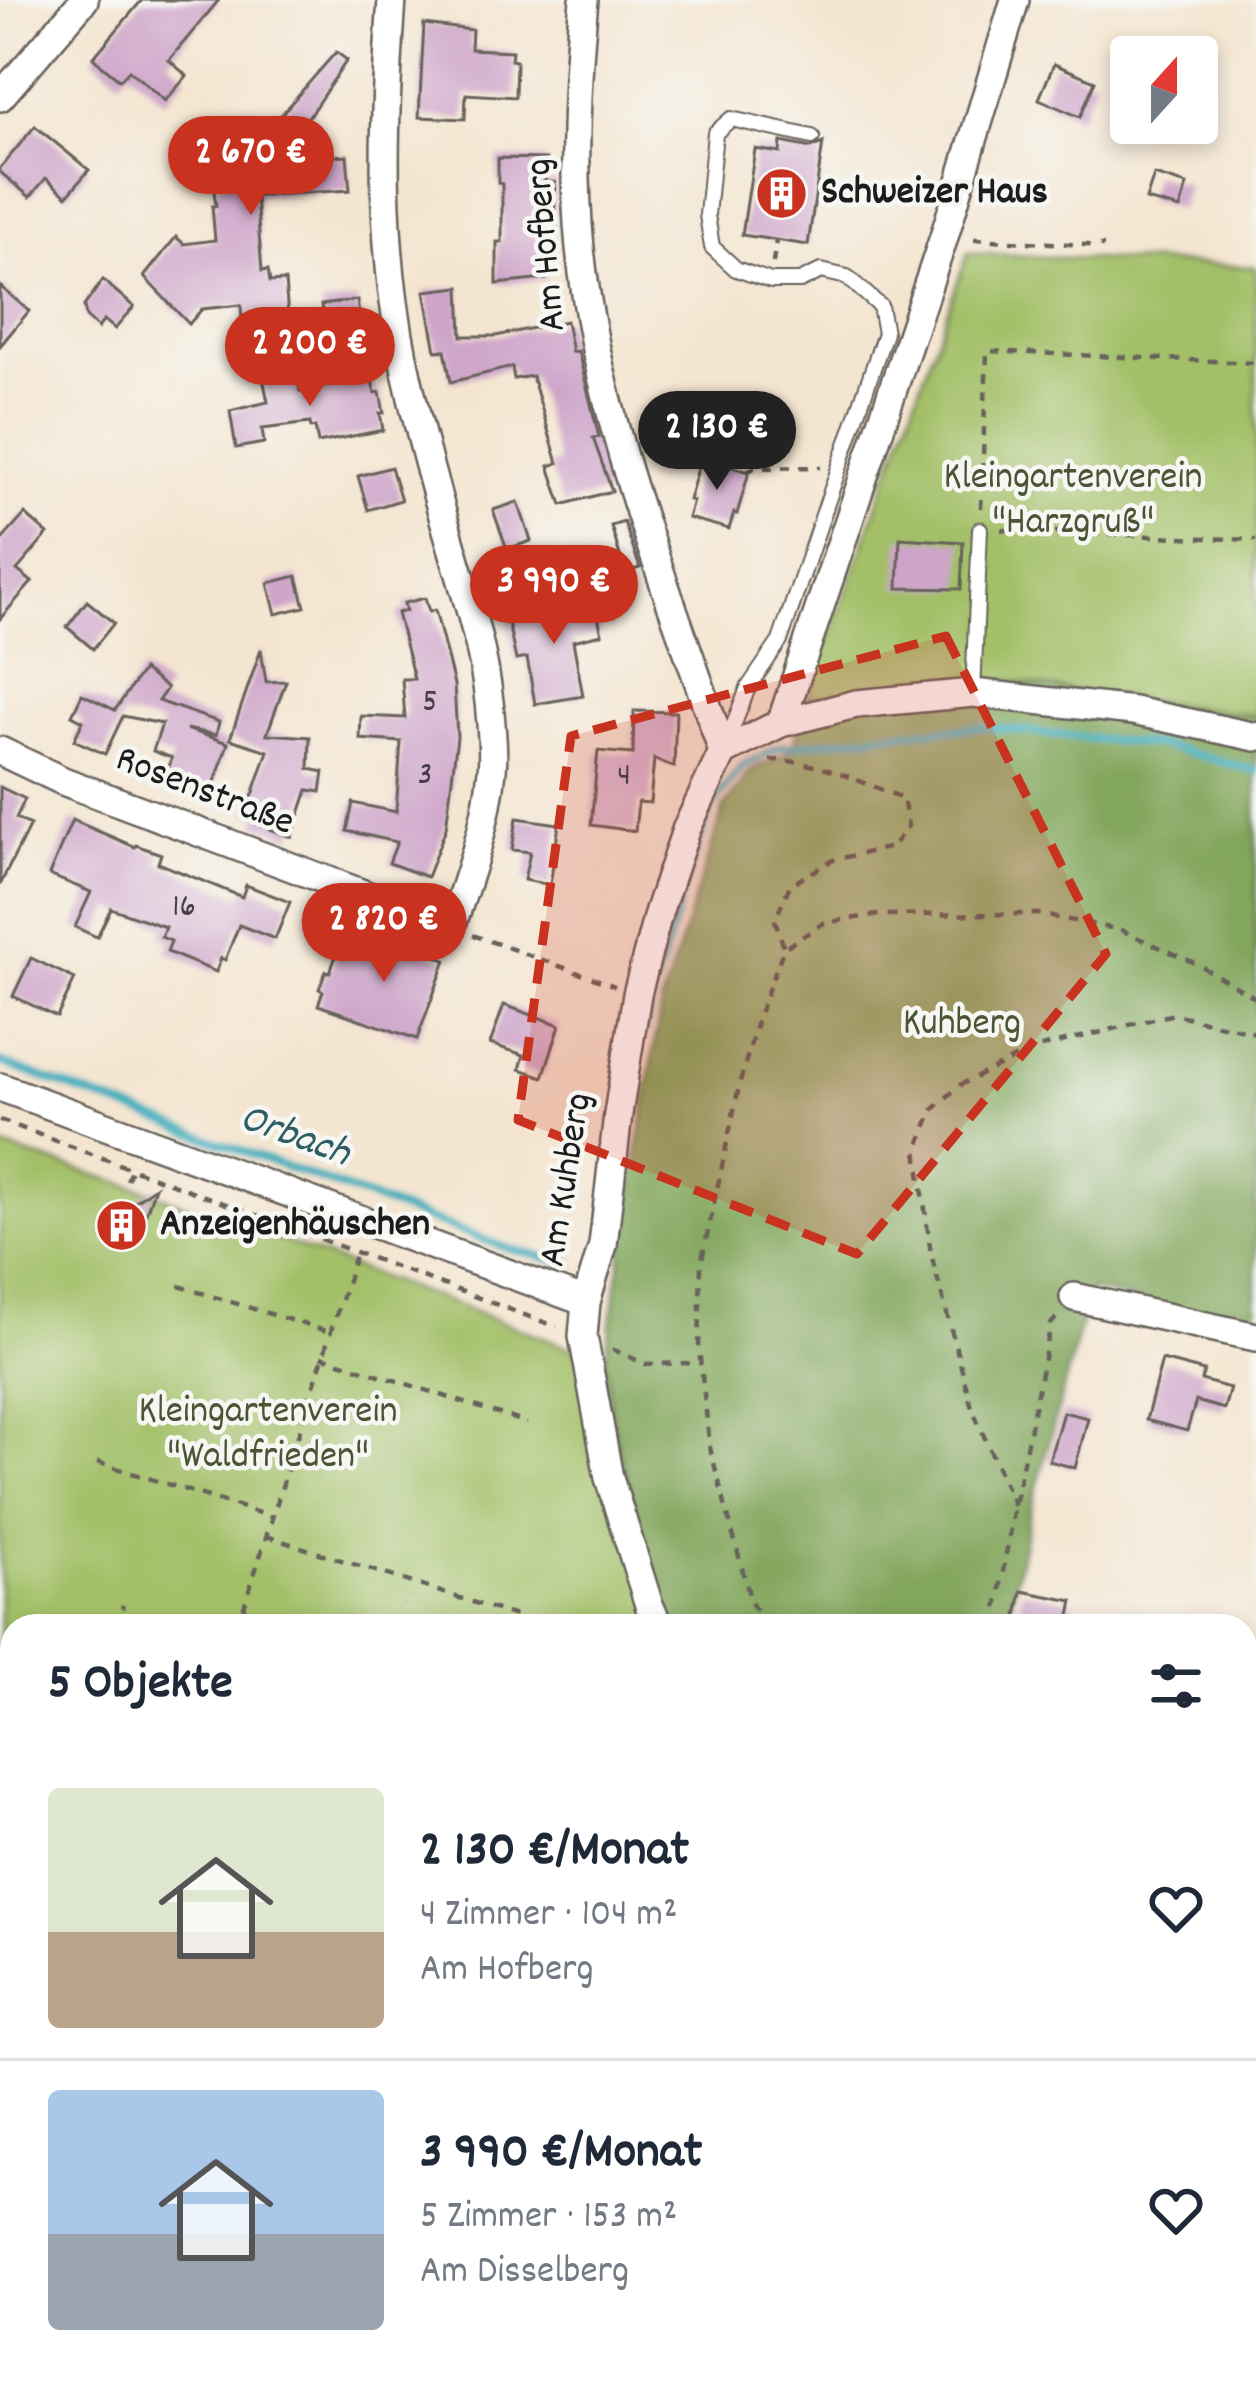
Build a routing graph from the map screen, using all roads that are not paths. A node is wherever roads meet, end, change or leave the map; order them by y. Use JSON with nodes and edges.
{"nodes":[{"id":1,"x":84,"y":0,"type":"edge"},
{"id":2,"x":392,"y":0,"type":"edge"},
{"id":3,"x":584,"y":0,"type":"edge"},
{"id":4,"x":1016,"y":0,"type":"edge"},
{"id":5,"x":0,"y":97,"type":"edge"},
{"id":6,"x":812,"y":137,"type":"dead end"},
{"id":7,"x":980,"y":529,"type":"road end"},
{"id":8,"x":973,"y":693,"type":"junction"},
{"id":9,"x":781,"y":723,"type":"junction"},
{"id":10,"x":1256,"y":737,"type":"edge"},
{"id":11,"x":736,"y":745,"type":"junction"},
{"id":12,"x":0,"y":751,"type":"edge"},
{"id":13,"x":0,"y":1087,"type":"edge"},
{"id":14,"x":1074,"y":1297,"type":"road end"},
{"id":15,"x":586,"y":1302,"type":"junction"},
{"id":16,"x":1256,"y":1337,"type":"edge"},
{"id":17,"x":653,"y":1614,"type":"edge"}],
"edges":[{"from":1,"to":5,"type":"street"},
{"from":2,"to":12,"type":"street","name":"Rosenstraße"},
{"from":3,"to":11,"type":"street","name":"Am Hofberg"},
{"from":4,"to":9,"type":"street"},
{"from":6,"to":11,"type":"lane"},
{"from":7,"to":8,"type":"lane"},
{"from":8,"to":9,"type":"street"},
{"from":8,"to":10,"type":"street"},
{"from":9,"to":11,"type":"street"},
{"from":11,"to":15,"type":"street","name":"Am Kuhberg"},
{"from":13,"to":15,"type":"street"},
{"from":14,"to":16,"type":"street"},
{"from":15,"to":17,"type":"street","name":"Am Kuhberg"}]}
